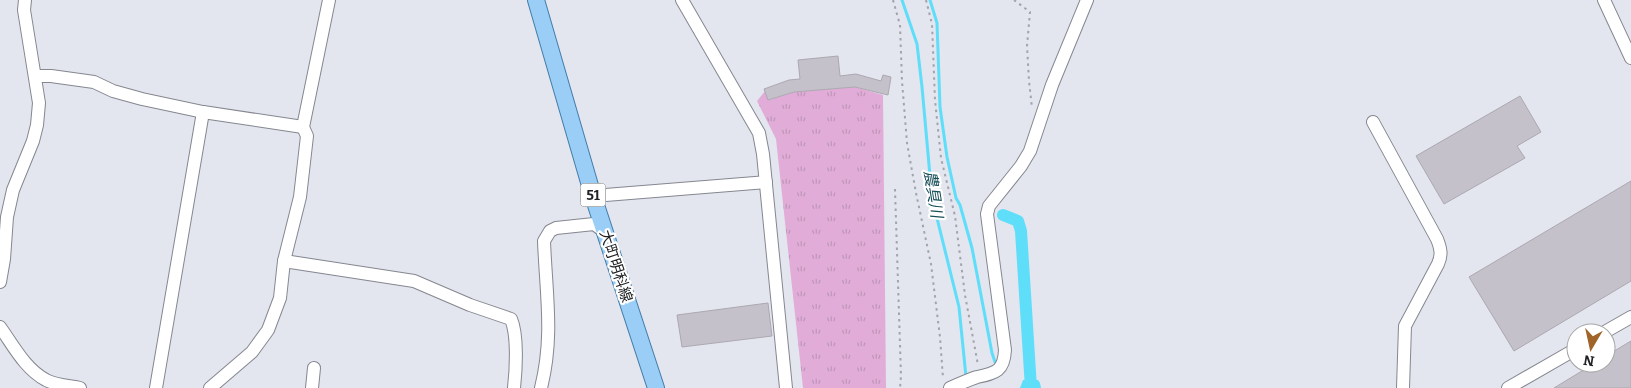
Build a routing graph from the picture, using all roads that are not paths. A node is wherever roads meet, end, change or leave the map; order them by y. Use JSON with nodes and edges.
{"nodes":[{"id":1,"x":25,"y":0,"type":"edge"},
{"id":2,"x":329,"y":0,"type":"edge"},
{"id":3,"x":536,"y":0,"type":"edge"},
{"id":4,"x":682,"y":0,"type":"edge"},
{"id":5,"x":1087,"y":0,"type":"edge"},
{"id":6,"x":1604,"y":0,"type":"edge"},
{"id":7,"x":1631,"y":58,"type":"edge"},
{"id":8,"x":35,"y":76,"type":"junction"},
{"id":9,"x":203,"y":112,"type":"junction"},
{"id":10,"x":1372,"y":122,"type":"dead end"},
{"id":11,"x":303,"y":127,"type":"junction"},
{"id":12,"x":766,"y":182,"type":"junction"},
{"id":13,"x":594,"y":196,"type":"junction"},
{"id":14,"x":605,"y":232,"type":"junction"},
{"id":15,"x":284,"y":261,"type":"junction"},
{"id":16,"x":0,"y":282,"type":"edge"},
{"id":17,"x":1631,"y":316,"type":"edge"},
{"id":18,"x":1616,"y":325,"type":"edge"},
{"id":19,"x":0,"y":327,"type":"edge"},
{"id":20,"x":1566,"y":355,"type":"edge"},
{"id":21,"x":314,"y":368,"type":"dead end"},
{"id":22,"x":946,"y":385,"type":"edge"},
{"id":23,"x":80,"y":388,"type":"edge"},
{"id":24,"x":156,"y":388,"type":"edge"},
{"id":25,"x":210,"y":388,"type":"edge"},
{"id":26,"x":312,"y":388,"type":"edge"},
{"id":27,"x":514,"y":388,"type":"edge"},
{"id":28,"x":541,"y":388,"type":"edge"},
{"id":29,"x":656,"y":388,"type":"edge"},
{"id":30,"x":786,"y":388,"type":"edge"},
{"id":31,"x":1404,"y":388,"type":"edge"},
{"id":32,"x":1508,"y":388,"type":"edge"}],
"edges":[{"from":1,"to":8,"type":"street"},
{"from":2,"to":11,"type":"street"},
{"from":3,"to":13,"type":"main road","name":"大町明科線","number":"51"},
{"from":4,"to":12,"type":"street"},
{"from":5,"to":22,"type":"street"},
{"from":6,"to":7,"type":"street"},
{"from":8,"to":9,"type":"street"},
{"from":8,"to":16,"type":"street"},
{"from":9,"to":11,"type":"street"},
{"from":9,"to":24,"type":"street"},
{"from":10,"to":31,"type":"street"},
{"from":11,"to":15,"type":"street"},
{"from":12,"to":13,"type":"street"},
{"from":12,"to":30,"type":"street"},
{"from":13,"to":14,"type":"main road","name":"大町明科線","number":"51"},
{"from":14,"to":28,"type":"street"},
{"from":14,"to":29,"type":"main road","name":"大町明科線","number":"51"},
{"from":15,"to":25,"type":"street"},
{"from":15,"to":27,"type":"street"},
{"from":17,"to":18,"type":"street"},
{"from":19,"to":23,"type":"street"},
{"from":20,"to":32,"type":"street"},
{"from":21,"to":26,"type":"street"}]}
